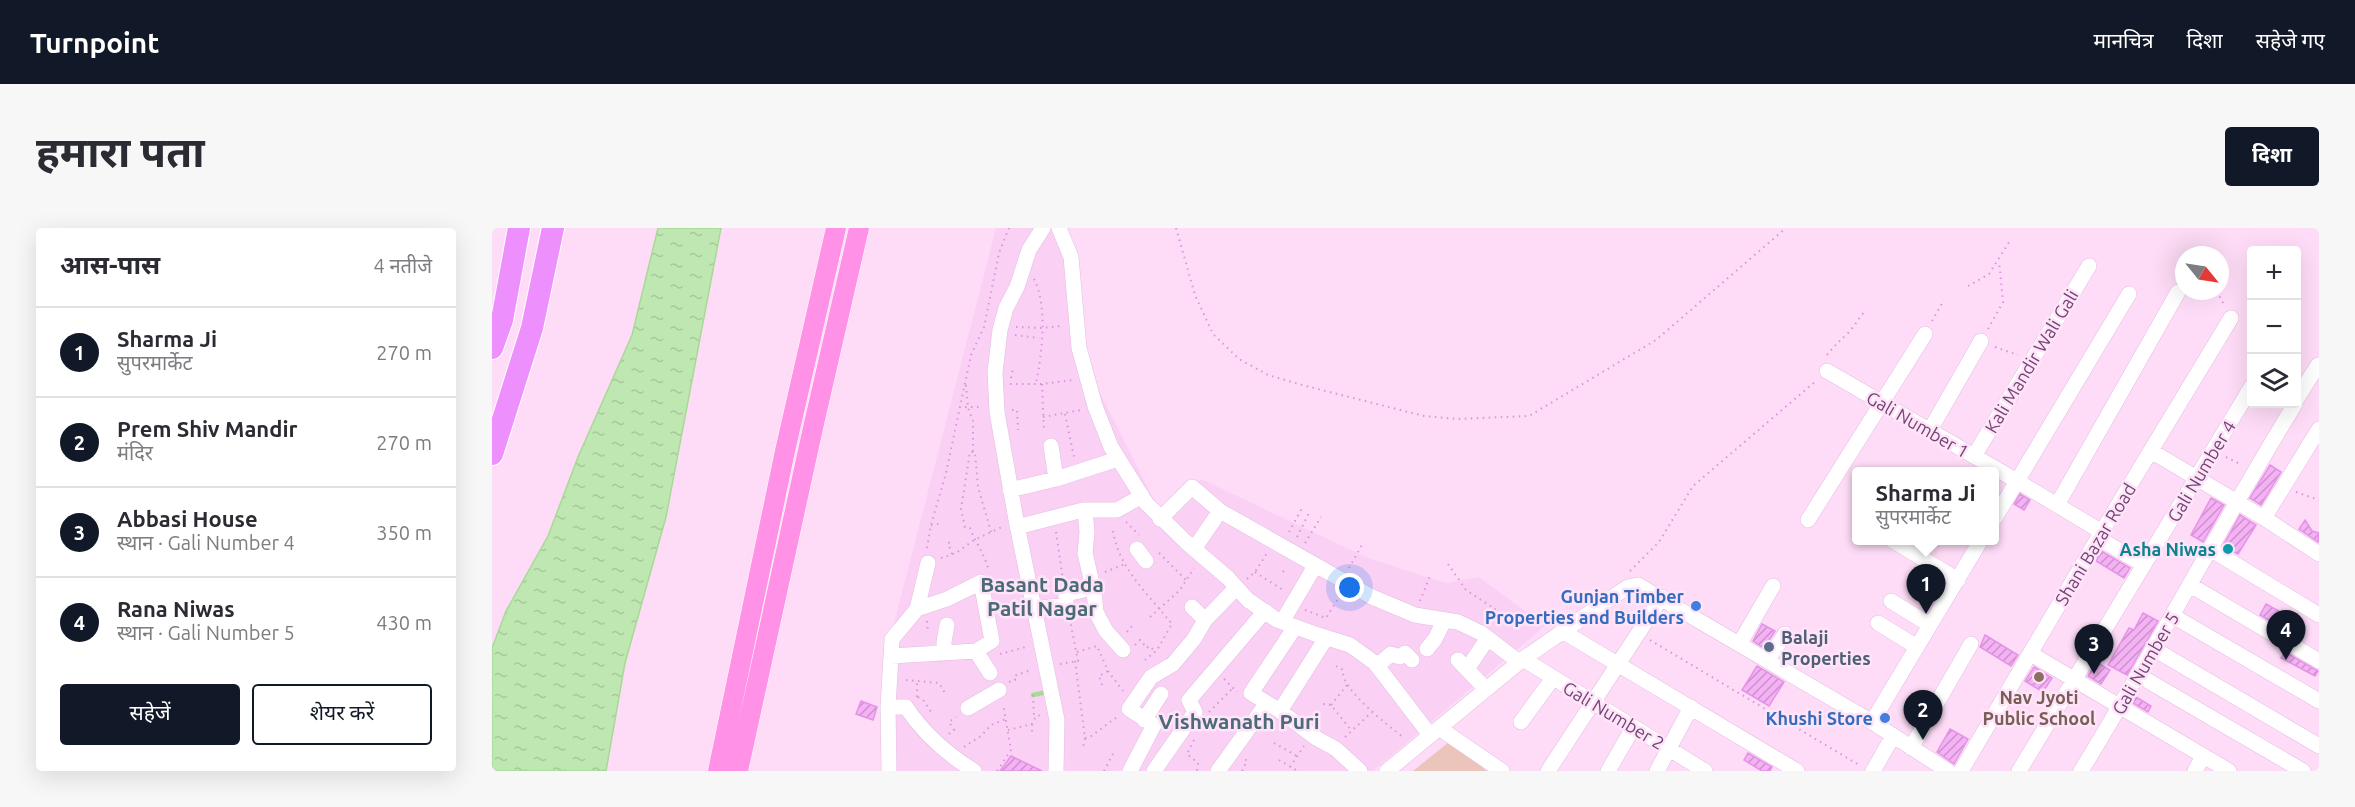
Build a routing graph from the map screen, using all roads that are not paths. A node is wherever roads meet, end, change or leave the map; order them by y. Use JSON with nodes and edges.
{"nodes":[{"id":1,"x":519,"y":228,"type":"edge"},
{"id":2,"x":553,"y":228,"type":"edge"},
{"id":3,"x":836,"y":228,"type":"edge"},
{"id":4,"x":859,"y":228,"type":"edge"},
{"id":5,"x":1043,"y":228,"type":"edge"},
{"id":6,"x":1059,"y":228,"type":"edge"},
{"id":7,"x":2089,"y":266,"type":"dead end"},
{"id":8,"x":2129,"y":294,"type":"dead end"},
{"id":9,"x":2175,"y":297,"type":"edge"},
{"id":10,"x":499,"y":301,"type":"edge"},
{"id":11,"x":2231,"y":318,"type":"dead end"},
{"id":12,"x":1925,"y":334,"type":"road end"},
{"id":13,"x":1981,"y":341,"type":"road end"},
{"id":14,"x":492,"y":348,"type":"edge"},
{"id":15,"x":2318,"y":365,"type":"edge"},
{"id":16,"x":1827,"y":372,"type":"road end"},
{"id":17,"x":2247,"y":394,"type":"edge"},
{"id":18,"x":2301,"y":394,"type":"edge"},
{"id":19,"x":1882,"y":403,"type":"junction"},
{"id":20,"x":2292,"y":408,"type":"edge"},
{"id":21,"x":2319,"y":429,"type":"edge"},
{"id":22,"x":1930,"y":430,"type":"junction"},
{"id":23,"x":1048,"y":442,"type":"road end"},
{"id":24,"x":2151,"y":451,"type":"junction"},
{"id":25,"x":492,"y":454,"type":"edge"},
{"id":26,"x":1974,"y":456,"type":"junction"},
{"id":27,"x":1118,"y":459,"type":"junction"},
{"id":28,"x":1993,"y":467,"type":"edge"},
{"id":29,"x":1999,"y":470,"type":"edge"},
{"id":30,"x":2195,"y":478,"type":"junction"},
{"id":31,"x":1056,"y":479,"type":"junction"},
{"id":32,"x":2018,"y":481,"type":"junction"},
{"id":33,"x":1010,"y":490,"type":"junction"},
{"id":34,"x":1142,"y":496,"type":"junction"},
{"id":35,"x":2236,"y":501,"type":"junction"},
{"id":36,"x":2057,"y":505,"type":"junction"},
{"id":37,"x":1085,"y":510,"type":"junction"},
{"id":38,"x":1220,"y":511,"type":"junction"},
{"id":39,"x":1999,"y":512,"type":"edge"},
{"id":40,"x":2264,"y":518,"type":"junction"},
{"id":41,"x":1160,"y":519,"type":"junction"},
{"id":42,"x":1808,"y":520,"type":"dead end"},
{"id":43,"x":1016,"y":524,"type":"junction"},
{"id":44,"x":2100,"y":535,"type":"junction"},
{"id":45,"x":1900,"y":545,"type":"edge"},
{"id":46,"x":1978,"y":545,"type":"edge"},
{"id":47,"x":2210,"y":549,"type":"junction"},
{"id":48,"x":1198,"y":553,"type":"junction"},
{"id":49,"x":2319,"y":554,"type":"edge"},
{"id":50,"x":928,"y":563,"type":"road end"},
{"id":51,"x":2144,"y":565,"type":"junction"},
{"id":52,"x":1315,"y":566,"type":"junction"},
{"id":53,"x":1958,"y":579,"type":"junction"},
{"id":54,"x":2190,"y":585,"type":"junction"},
{"id":55,"x":1773,"y":586,"type":"dead end"},
{"id":56,"x":1093,"y":588,"type":"junction"},
{"id":57,"x":1236,"y":588,"type":"junction"},
{"id":58,"x":1662,"y":597,"type":"junction"},
{"id":59,"x":1891,"y":600,"type":"dead end"},
{"id":60,"x":1192,"y":607,"type":"dead end"},
{"id":61,"x":917,"y":609,"type":"junction"},
{"id":62,"x":1034,"y":609,"type":"junction"},
{"id":63,"x":1265,"y":612,"type":"junction"},
{"id":64,"x":2173,"y":615,"type":"junction"},
{"id":65,"x":2319,"y":615,"type":"edge"},
{"id":66,"x":1205,"y":620,"type":"junction"},
{"id":67,"x":1444,"y":621,"type":"junction"},
{"id":68,"x":1878,"y":623,"type":"dead end"},
{"id":69,"x":1289,"y":624,"type":"junction"},
{"id":70,"x":947,"y":625,"type":"dead end"},
{"id":71,"x":1930,"y":625,"type":"junction"},
{"id":72,"x":1562,"y":632,"type":"junction"},
{"id":73,"x":1785,"y":634,"type":"dead end"},
{"id":74,"x":1485,"y":636,"type":"junction"},
{"id":75,"x":1326,"y":638,"type":"junction"},
{"id":76,"x":1740,"y":643,"type":"junction"},
{"id":77,"x":1971,"y":644,"type":"dead end"},
{"id":78,"x":1917,"y":647,"type":"junction"},
{"id":79,"x":1427,"y":649,"type":"dead end"},
{"id":80,"x":2154,"y":649,"type":"junction"},
{"id":81,"x":1123,"y":650,"type":"dead end"},
{"id":82,"x":944,"y":654,"type":"junction"},
{"id":83,"x":2031,"y":654,"type":"junction"},
{"id":84,"x":891,"y":656,"type":"junction"},
{"id":85,"x":1412,"y":660,"type":"dead end"},
{"id":86,"x":1521,"y":660,"type":"junction"},
{"id":87,"x":1768,"y":660,"type":"junction"},
{"id":88,"x":2319,"y":661,"type":"edge"},
{"id":89,"x":1617,"y":663,"type":"junction"},
{"id":90,"x":1377,"y":666,"type":"junction"},
{"id":91,"x":2138,"y":675,"type":"junction"},
{"id":92,"x":1552,"y":678,"type":"junction"},
{"id":93,"x":2075,"y":681,"type":"junction"},
{"id":94,"x":1003,"y":687,"type":"road end"},
{"id":95,"x":1486,"y":689,"type":"junction"},
{"id":96,"x":1161,"y":694,"type":"dead end"},
{"id":97,"x":2319,"y":701,"type":"edge"},
{"id":98,"x":1592,"y":702,"type":"junction"},
{"id":99,"x":888,"y":707,"type":"junction"},
{"id":100,"x":1274,"y":707,"type":"junction"},
{"id":101,"x":1691,"y":707,"type":"junction"},
{"id":102,"x":968,"y":708,"type":"road end"},
{"id":103,"x":2120,"y":708,"type":"junction"},
{"id":104,"x":1144,"y":720,"type":"junction"},
{"id":105,"x":1521,"y":722,"type":"dead end"},
{"id":106,"x":1872,"y":722,"type":"junction"},
{"id":107,"x":1633,"y":728,"type":"junction"},
{"id":108,"x":1435,"y":731,"type":"junction"},
{"id":109,"x":1893,"y":736,"type":"junction"},
{"id":110,"x":2319,"y":746,"type":"edge"},
{"id":111,"x":1911,"y":747,"type":"junction"},
{"id":112,"x":1670,"y":750,"type":"junction"},
{"id":113,"x":2203,"y":756,"type":"junction"},
{"id":114,"x":1688,"y":767,"type":"edge"},
{"id":115,"x":1866,"y":768,"type":"edge"},
{"id":116,"x":718,"y":771,"type":"edge"},
{"id":117,"x":738,"y":771,"type":"edge"},
{"id":118,"x":889,"y":771,"type":"edge"},
{"id":119,"x":974,"y":771,"type":"edge"},
{"id":120,"x":1056,"y":771,"type":"edge"},
{"id":121,"x":1130,"y":771,"type":"edge"},
{"id":122,"x":1154,"y":771,"type":"edge"},
{"id":123,"x":1218,"y":771,"type":"edge"},
{"id":124,"x":1360,"y":771,"type":"edge"},
{"id":125,"x":1386,"y":771,"type":"edge"},
{"id":126,"x":1502,"y":771,"type":"edge"},
{"id":127,"x":1548,"y":771,"type":"edge"},
{"id":128,"x":1608,"y":771,"type":"edge"},
{"id":129,"x":1657,"y":771,"type":"edge"},
{"id":130,"x":1705,"y":771,"type":"edge"},
{"id":131,"x":1797,"y":771,"type":"edge"},
{"id":132,"x":1948,"y":771,"type":"edge"},
{"id":133,"x":1961,"y":771,"type":"edge"},
{"id":134,"x":2019,"y":771,"type":"edge"},
{"id":135,"x":2081,"y":771,"type":"edge"},
{"id":136,"x":2195,"y":771,"type":"edge"},
{"id":137,"x":2229,"y":771,"type":"edge"},
{"id":138,"x":2303,"y":771,"type":"edge"}],
"edges":[{"from":1,"to":10,"type":"highway"},
{"from":2,"to":25,"type":"highway"},
{"from":3,"to":116,"type":"main road"},
{"from":4,"to":117,"type":"main road"},
{"from":5,"to":33,"type":"street"},
{"from":6,"to":27,"type":"street"},
{"from":7,"to":26,"type":"street","name":"Kali Mandir Wali Gali"},
{"from":8,"to":32,"type":"street"},
{"from":9,"to":36,"type":"street"},
{"from":10,"to":14,"type":"highway"},
{"from":11,"to":24,"type":"street","name":"Shani Bazar Road"},
{"from":12,"to":19,"type":"street"},
{"from":13,"to":22,"type":"street"},
{"from":15,"to":18,"type":"street","name":"Gali Number 5"},
{"from":16,"to":19,"type":"street","name":"Gali Number 1"},
{"from":17,"to":30,"type":"street","name":"Gali Number 4"},
{"from":19,"to":22,"type":"street","name":"Gali Number 1"},
{"from":19,"to":42,"type":"street"},
{"from":20,"to":35,"type":"street","name":"Gali Number 5"},
{"from":21,"to":40,"type":"street"},
{"from":22,"to":26,"type":"street","name":"Gali Number 1"},
{"from":23,"to":31,"type":"street"},
{"from":24,"to":30,"type":"street"},
{"from":24,"to":44,"type":"street","name":"Shani Bazar Road"},
{"from":26,"to":28,"type":"street","name":"Gali Number 1"},
{"from":27,"to":31,"type":"street"},
{"from":27,"to":34,"type":"street"},
{"from":29,"to":32,"type":"street","name":"Gali Number 1"},
{"from":30,"to":35,"type":"street"},
{"from":30,"to":51,"type":"street","name":"Gali Number 4"},
{"from":31,"to":33,"type":"street"},
{"from":32,"to":36,"type":"street","name":"Gali Number 1"},
{"from":32,"to":39,"type":"street"},
{"from":33,"to":43,"type":"street"},
{"from":34,"to":37,"type":"street"},
{"from":34,"to":41,"type":"street"},
{"from":35,"to":40,"type":"street"},
{"from":35,"to":47,"type":"street","name":"Gali Number 5"},
{"from":36,"to":44,"type":"street","name":"Gali Number 1"},
{"from":37,"to":43,"type":"street"},
{"from":37,"to":56,"type":"street"},
{"from":38,"to":41,"type":"street","name":"Gali Number 2"},
{"from":38,"to":48,"type":"street"},
{"from":38,"to":52,"type":"street","name":"Gali Number 2"},
{"from":40,"to":49,"type":"street"},
{"from":41,"to":48,"type":"street"},
{"from":43,"to":62,"type":"street"},
{"from":44,"to":51,"type":"street","name":"Gali Number 1"},
{"from":44,"to":83,"type":"street","name":"Shani Bazar Road"},
{"from":45,"to":53,"type":"street"},
{"from":46,"to":53,"type":"street"},
{"from":47,"to":54,"type":"street","name":"Gali Number 5"},
{"from":47,"to":65,"type":"street"},
{"from":48,"to":57,"type":"street"},
{"from":50,"to":61,"type":"street"},
{"from":51,"to":93,"type":"street","name":"Gali Number 4"},
{"from":52,"to":67,"type":"street","name":"Gali Number 2"},
{"from":52,"to":69,"type":"street"},
{"from":53,"to":71,"type":"street"},
{"from":54,"to":64,"type":"street","name":"Gali Number 5"},
{"from":54,"to":88,"type":"street"},
{"from":55,"to":76,"type":"street"},
{"from":56,"to":62,"type":"street"},
{"from":56,"to":81,"type":"street"},
{"from":57,"to":63,"type":"street"},
{"from":57,"to":66,"type":"street"},
{"from":58,"to":72,"type":"street"},
{"from":58,"to":76,"type":"street"},
{"from":58,"to":89,"type":"street"},
{"from":59,"to":71,"type":"street"},
{"from":60,"to":66,"type":"street"},
{"from":61,"to":82,"type":"street"},
{"from":61,"to":84,"type":"street"},
{"from":62,"to":120,"type":"street"},
{"from":63,"to":69,"type":"street"},
{"from":63,"to":122,"type":"street"},
{"from":64,"to":80,"type":"street","name":"Gali Number 5"},
{"from":64,"to":97,"type":"street"},
{"from":66,"to":104,"type":"street"},
{"from":67,"to":74,"type":"street","name":"Gali Number 2"},
{"from":67,"to":79,"type":"street"},
{"from":68,"to":78,"type":"street"},
{"from":69,"to":75,"type":"street"},
{"from":69,"to":100,"type":"street"},
{"from":70,"to":82,"type":"street"},
{"from":71,"to":78,"type":"street"},
{"from":72,"to":86,"type":"street"},
{"from":72,"to":89,"type":"street"},
{"from":73,"to":87,"type":"street"},
{"from":74,"to":86,"type":"street","name":"Gali Number 2"},
{"from":74,"to":95,"type":"street"},
{"from":75,"to":90,"type":"street"},
{"from":75,"to":100,"type":"street"},
{"from":76,"to":87,"type":"street"},
{"from":77,"to":111,"type":"street"},
{"from":78,"to":106,"type":"street"},
{"from":80,"to":91,"type":"street","name":"Gali Number 5"},
{"from":80,"to":110,"type":"street"},
{"from":82,"to":84,"type":"street"},
{"from":83,"to":93,"type":"street"},
{"from":83,"to":133,"type":"street","name":"Shani Bazar Road"},
{"from":84,"to":99,"type":"street"},
{"from":85,"to":90,"type":"street"},
{"from":86,"to":92,"type":"street","name":"Gali Number 2"},
{"from":86,"to":95,"type":"street"},
{"from":87,"to":106,"type":"street"},
{"from":89,"to":98,"type":"street"},
{"from":89,"to":101,"type":"street"},
{"from":90,"to":108,"type":"street"},
{"from":91,"to":103,"type":"street","name":"Gali Number 5"},
{"from":91,"to":138,"type":"street"},
{"from":92,"to":98,"type":"street","name":"Gali Number 2"},
{"from":92,"to":105,"type":"street"},
{"from":93,"to":103,"type":"street"},
{"from":93,"to":134,"type":"street","name":"Gali Number 4"},
{"from":94,"to":102,"type":"street"},
{"from":95,"to":108,"type":"street"},
{"from":96,"to":104,"type":"street"},
{"from":98,"to":107,"type":"street","name":"Gali Number 2"},
{"from":98,"to":127,"type":"street"},
{"from":99,"to":118,"type":"street"},
{"from":99,"to":119,"type":"street"},
{"from":100,"to":123,"type":"street"},
{"from":100,"to":124,"type":"street"},
{"from":101,"to":112,"type":"street"},
{"from":101,"to":131,"type":"street"},
{"from":103,"to":113,"type":"street"},
{"from":103,"to":135,"type":"street","name":"Gali Number 5"},
{"from":104,"to":121,"type":"street"},
{"from":106,"to":109,"type":"street"},
{"from":107,"to":112,"type":"street","name":"Gali Number 2"},
{"from":107,"to":128,"type":"street"},
{"from":108,"to":125,"type":"street"},
{"from":108,"to":126,"type":"street"},
{"from":109,"to":111,"type":"street"},
{"from":109,"to":115,"type":"street"},
{"from":111,"to":132,"type":"street"},
{"from":112,"to":114,"type":"street","name":"Gali Number 2"},
{"from":112,"to":129,"type":"street"},
{"from":113,"to":136,"type":"street"},
{"from":113,"to":137,"type":"street"},
{"from":114,"to":130,"type":"street","name":"Gali Number 2"}]}
